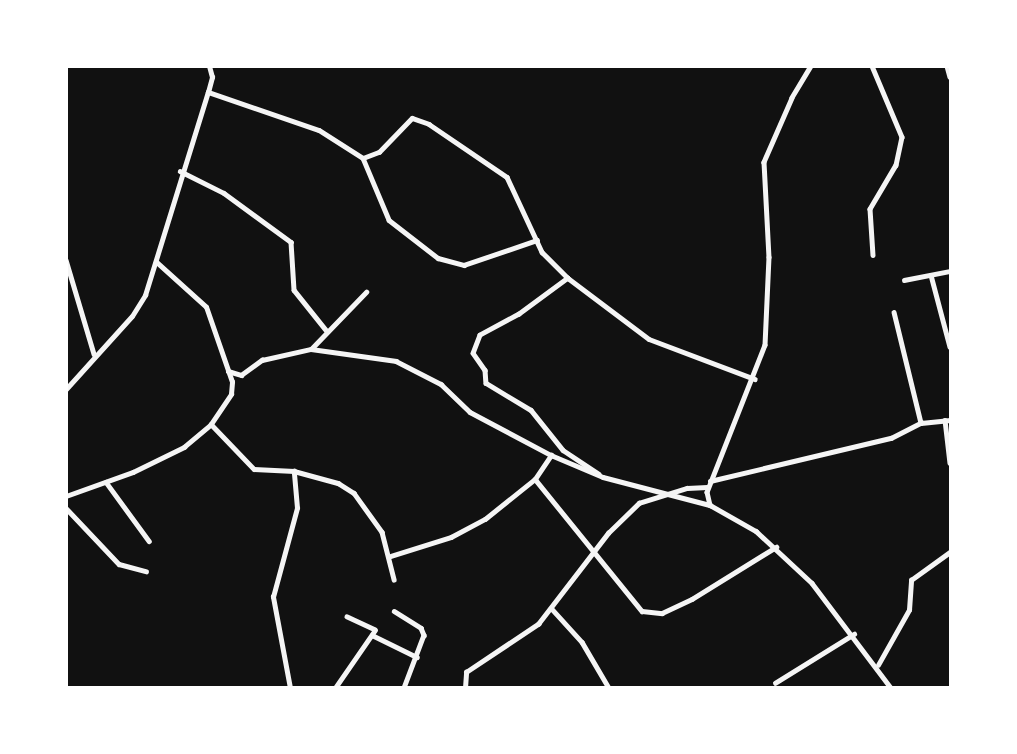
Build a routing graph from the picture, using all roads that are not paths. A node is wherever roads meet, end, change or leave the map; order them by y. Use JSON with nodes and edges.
{"nodes":[{"id":1,"x":209,"y":66,"type":"edge"},
{"id":2,"x":811,"y":66,"type":"edge"},
{"id":3,"x":872,"y":66,"type":"edge"},
{"id":4,"x":947,"y":66,"type":"edge"},
{"id":5,"x":950,"y":77,"type":"edge"},
{"id":6,"x":208,"y":92,"type":"junction"},
{"id":7,"x":363,"y":158,"type":"junction"},
{"id":8,"x":180,"y":172,"type":"junction"},
{"id":9,"x":537,"y":240,"type":"junction"},
{"id":10,"x":873,"y":255,"type":"dead end"},
{"id":11,"x":66,"y":260,"type":"edge"},
{"id":12,"x":156,"y":262,"type":"junction"},
{"id":13,"x":950,"y":271,"type":"edge"},
{"id":14,"x":930,"y":275,"type":"junction"},
{"id":15,"x":568,"y":278,"type":"junction"},
{"id":16,"x":904,"y":280,"type":"dead end"},
{"id":17,"x":366,"y":292,"type":"dead end"},
{"id":18,"x":894,"y":312,"type":"dead end"},
{"id":19,"x":326,"y":330,"type":"junction"},
{"id":20,"x":950,"y":347,"type":"edge"},
{"id":21,"x":311,"y":348,"type":"junction"},
{"id":22,"x":94,"y":354,"type":"junction"},
{"id":23,"x":228,"y":371,"type":"junction"},
{"id":24,"x":755,"y":379,"type":"junction"},
{"id":25,"x":66,"y":389,"type":"edge"},
{"id":26,"x":948,"y":420,"type":"edge"},
{"id":27,"x":921,"y":423,"type":"junction"},
{"id":28,"x":211,"y":424,"type":"junction"},
{"id":29,"x":551,"y":455,"type":"junction"},
{"id":30,"x":950,"y":463,"type":"edge"},
{"id":31,"x":294,"y":471,"type":"junction"},
{"id":32,"x":603,"y":477,"type":"junction"},
{"id":33,"x":535,"y":479,"type":"junction"},
{"id":34,"x":710,"y":481,"type":"junction"},
{"id":35,"x":106,"y":482,"type":"junction"},
{"id":36,"x":707,"y":487,"type":"junction"},
{"id":37,"x":674,"y":494,"type":"junction"},
{"id":38,"x":66,"y":496,"type":"edge"},
{"id":39,"x":710,"y":505,"type":"junction"},
{"id":40,"x":66,"y":508,"type":"edge"},
{"id":41,"x":149,"y":541,"type":"dead end"},
{"id":42,"x":776,"y":547,"type":"junction"},
{"id":43,"x":950,"y":552,"type":"edge"},
{"id":44,"x":391,"y":556,"type":"junction"},
{"id":45,"x":593,"y":556,"type":"junction"},
{"id":46,"x":146,"y":571,"type":"dead end"},
{"id":47,"x":394,"y":579,"type":"dead end"},
{"id":48,"x":552,"y":609,"type":"junction"},
{"id":49,"x":394,"y":611,"type":"dead end"},
{"id":50,"x":347,"y":617,"type":"dead end"},
{"id":51,"x":854,"y":634,"type":"junction"},
{"id":52,"x":372,"y":635,"type":"junction"},
{"id":53,"x":417,"y":657,"type":"junction"},
{"id":54,"x":878,"y":665,"type":"junction"},
{"id":55,"x":775,"y":683,"type":"dead end"},
{"id":56,"x":290,"y":688,"type":"edge"},
{"id":57,"x":335,"y":688,"type":"edge"},
{"id":58,"x":404,"y":688,"type":"edge"},
{"id":59,"x":465,"y":688,"type":"edge"},
{"id":60,"x":609,"y":688,"type":"edge"},
{"id":61,"x":891,"y":688,"type":"edge"}],
"edges":[{"from":1,"to":6,"type":"street"},
{"from":2,"to":24,"type":"street"},
{"from":3,"to":10,"type":"street"},
{"from":4,"to":5,"type":"street"},
{"from":6,"to":7,"type":"street"},
{"from":6,"to":8,"type":"street"},
{"from":7,"to":9,"type":"street"},
{"from":7,"to":9,"type":"street"},
{"from":8,"to":12,"type":"street"},
{"from":8,"to":19,"type":"street"},
{"from":9,"to":15,"type":"street"},
{"from":11,"to":22,"type":"street"},
{"from":12,"to":22,"type":"street"},
{"from":12,"to":23,"type":"street"},
{"from":13,"to":14,"type":"street"},
{"from":14,"to":16,"type":"street"},
{"from":14,"to":20,"type":"street"},
{"from":15,"to":24,"type":"street"},
{"from":15,"to":32,"type":"street"},
{"from":17,"to":19,"type":"street"},
{"from":18,"to":27,"type":"street"},
{"from":19,"to":21,"type":"street"},
{"from":21,"to":23,"type":"street"},
{"from":21,"to":29,"type":"street"},
{"from":22,"to":25,"type":"street"},
{"from":23,"to":28,"type":"street"},
{"from":24,"to":34,"type":"street"},
{"from":26,"to":27,"type":"street"},
{"from":26,"to":30,"type":"street"},
{"from":27,"to":34,"type":"street"},
{"from":28,"to":31,"type":"street"},
{"from":28,"to":35,"type":"street"},
{"from":29,"to":32,"type":"street"},
{"from":29,"to":33,"type":"street"},
{"from":31,"to":44,"type":"street"},
{"from":31,"to":56,"type":"street"},
{"from":32,"to":37,"type":"street"},
{"from":33,"to":44,"type":"street"},
{"from":33,"to":45,"type":"street"},
{"from":34,"to":36,"type":"street"},
{"from":35,"to":38,"type":"street"},
{"from":35,"to":41,"type":"street"},
{"from":36,"to":37,"type":"street"},
{"from":36,"to":39,"type":"street"},
{"from":37,"to":39,"type":"street"},
{"from":37,"to":45,"type":"street"},
{"from":39,"to":42,"type":"street"},
{"from":40,"to":46,"type":"street"},
{"from":42,"to":45,"type":"street"},
{"from":42,"to":51,"type":"street"},
{"from":43,"to":54,"type":"street"},
{"from":44,"to":47,"type":"street"},
{"from":45,"to":48,"type":"street"},
{"from":48,"to":59,"type":"street"},
{"from":48,"to":60,"type":"street"},
{"from":49,"to":53,"type":"street"},
{"from":50,"to":52,"type":"street"},
{"from":51,"to":54,"type":"street"},
{"from":51,"to":55,"type":"street"},
{"from":52,"to":53,"type":"street"},
{"from":52,"to":57,"type":"street"},
{"from":53,"to":58,"type":"street"},
{"from":54,"to":61,"type":"street"}]}
